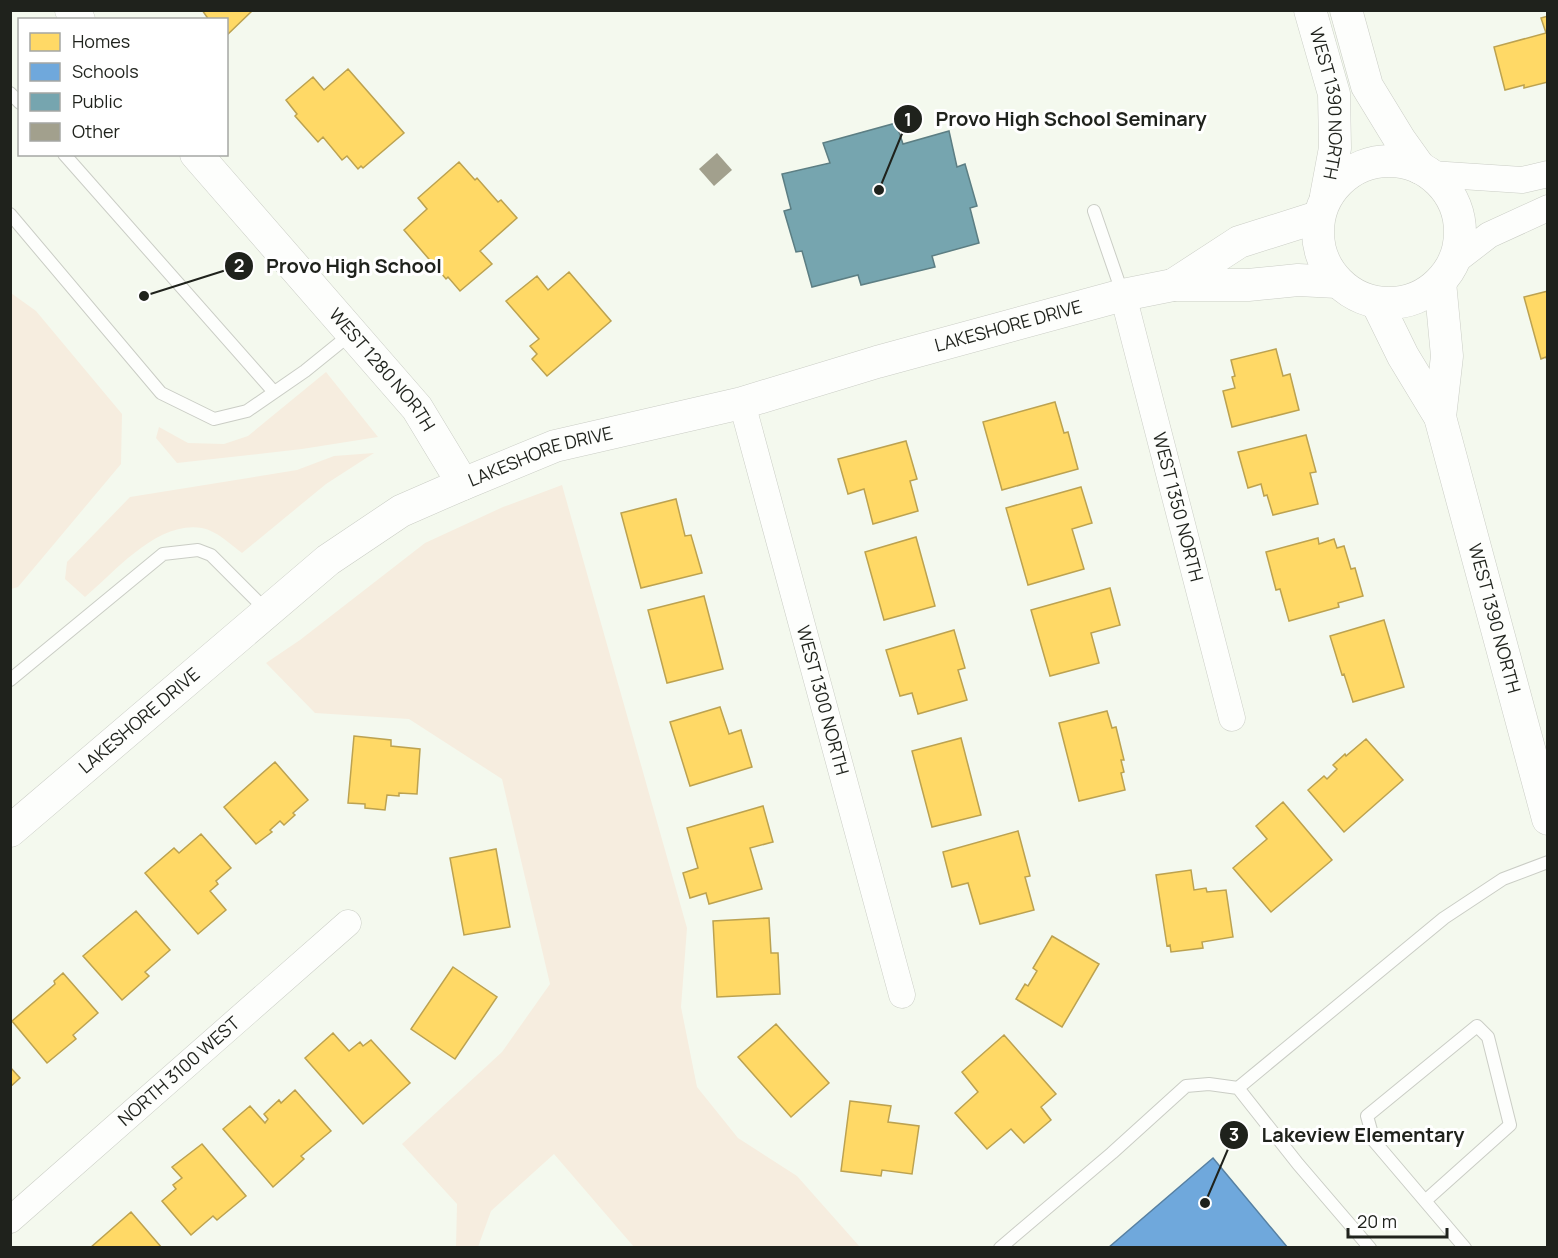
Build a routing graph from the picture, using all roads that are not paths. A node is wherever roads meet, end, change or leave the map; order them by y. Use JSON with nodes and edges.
{"nodes":[{"id":1,"x":1310,"y":10,"type":"edge"},
{"id":2,"x":1346,"y":10,"type":"edge"},
{"id":3,"x":66,"y":156,"type":"edge"},
{"id":4,"x":198,"y":156,"type":"edge"},
{"id":5,"x":1426,"y":171,"type":"junction"},
{"id":6,"x":1548,"y":174,"type":"edge"},
{"id":7,"x":1322,"y":207,"type":"junction"},
{"id":8,"x":1548,"y":208,"type":"edge"},
{"id":9,"x":1094,"y":211,"type":"dead end"},
{"id":10,"x":10,"y":214,"type":"edge"},
{"id":11,"x":1447,"y":272,"type":"junction"},
{"id":12,"x":1337,"y":282,"type":"junction"},
{"id":13,"x":1173,"y":285,"type":"junction"},
{"id":14,"x":1123,"y":296,"type":"junction"},
{"id":15,"x":1377,"y":303,"type":"junction"},
{"id":16,"x":352,"y":333,"type":"junction"},
{"id":17,"x":274,"y":392,"type":"junction"},
{"id":18,"x":742,"y":403,"type":"junction"},
{"id":19,"x":1440,"y":417,"type":"junction"},
{"id":20,"x":463,"y":484,"type":"junction"},
{"id":21,"x":267,"y":611,"type":"junction"},
{"id":22,"x":10,"y":680,"type":"edge"},
{"id":23,"x":1232,"y":718,"type":"dead end"},
{"id":24,"x":1548,"y":819,"type":"edge"},
{"id":25,"x":10,"y":831,"type":"edge"},
{"id":26,"x":1548,"y":862,"type":"edge"},
{"id":27,"x":348,"y":923,"type":"dead end"},
{"id":28,"x":902,"y":995,"type":"dead end"},
{"id":29,"x":1238,"y":1088,"type":"junction"},
{"id":30,"x":1425,"y":1201,"type":"junction"},
{"id":31,"x":10,"y":1220,"type":"edge"},
{"id":32,"x":999,"y":1248,"type":"edge"},
{"id":33,"x":1370,"y":1248,"type":"edge"},
{"id":34,"x":1465,"y":1248,"type":"edge"}],
"edges":[{"from":1,"to":7,"type":"street","name":"WEST 1390 NORTH"},
{"from":2,"to":5,"type":"street","name":"WEST 1390 NORTH"},
{"from":3,"to":17,"type":"lane"},
{"from":4,"to":16,"type":"street","name":"WEST 1280 NORTH"},
{"from":5,"to":6,"type":"street"},
{"from":5,"to":7,"type":"street"},
{"from":5,"to":11,"type":"street"},
{"from":7,"to":12,"type":"street"},
{"from":7,"to":13,"type":"street","name":"LAKESHORE DRIVE"},
{"from":8,"to":11,"type":"street"},
{"from":9,"to":14,"type":"lane"},
{"from":10,"to":17,"type":"lane"},
{"from":11,"to":15,"type":"street"},
{"from":11,"to":19,"type":"street","name":"WEST 1390 NORTH"},
{"from":12,"to":13,"type":"street","name":"LAKESHORE DRIVE"},
{"from":12,"to":15,"type":"street"},
{"from":13,"to":14,"type":"street","name":"LAKESHORE DRIVE"},
{"from":14,"to":18,"type":"street","name":"LAKESHORE DRIVE"},
{"from":14,"to":23,"type":"street","name":"WEST 1350 NORTH"},
{"from":15,"to":19,"type":"street","name":"WEST 1390 NORTH"},
{"from":16,"to":17,"type":"lane"},
{"from":16,"to":20,"type":"street","name":"WEST 1280 NORTH"},
{"from":18,"to":20,"type":"street","name":"LAKESHORE DRIVE"},
{"from":18,"to":28,"type":"street","name":"WEST 1300 NORTH"},
{"from":19,"to":24,"type":"street","name":"WEST 1390 NORTH"},
{"from":20,"to":21,"type":"street","name":"LAKESHORE DRIVE"},
{"from":21,"to":22,"type":"lane"},
{"from":21,"to":25,"type":"street","name":"LAKESHORE DRIVE"},
{"from":26,"to":29,"type":"lane"},
{"from":27,"to":31,"type":"street","name":"NORTH 3100 WEST"},
{"from":29,"to":32,"type":"lane"},
{"from":29,"to":33,"type":"lane"},
{"from":30,"to":30,"type":"lane"},
{"from":30,"to":34,"type":"lane"}]}
